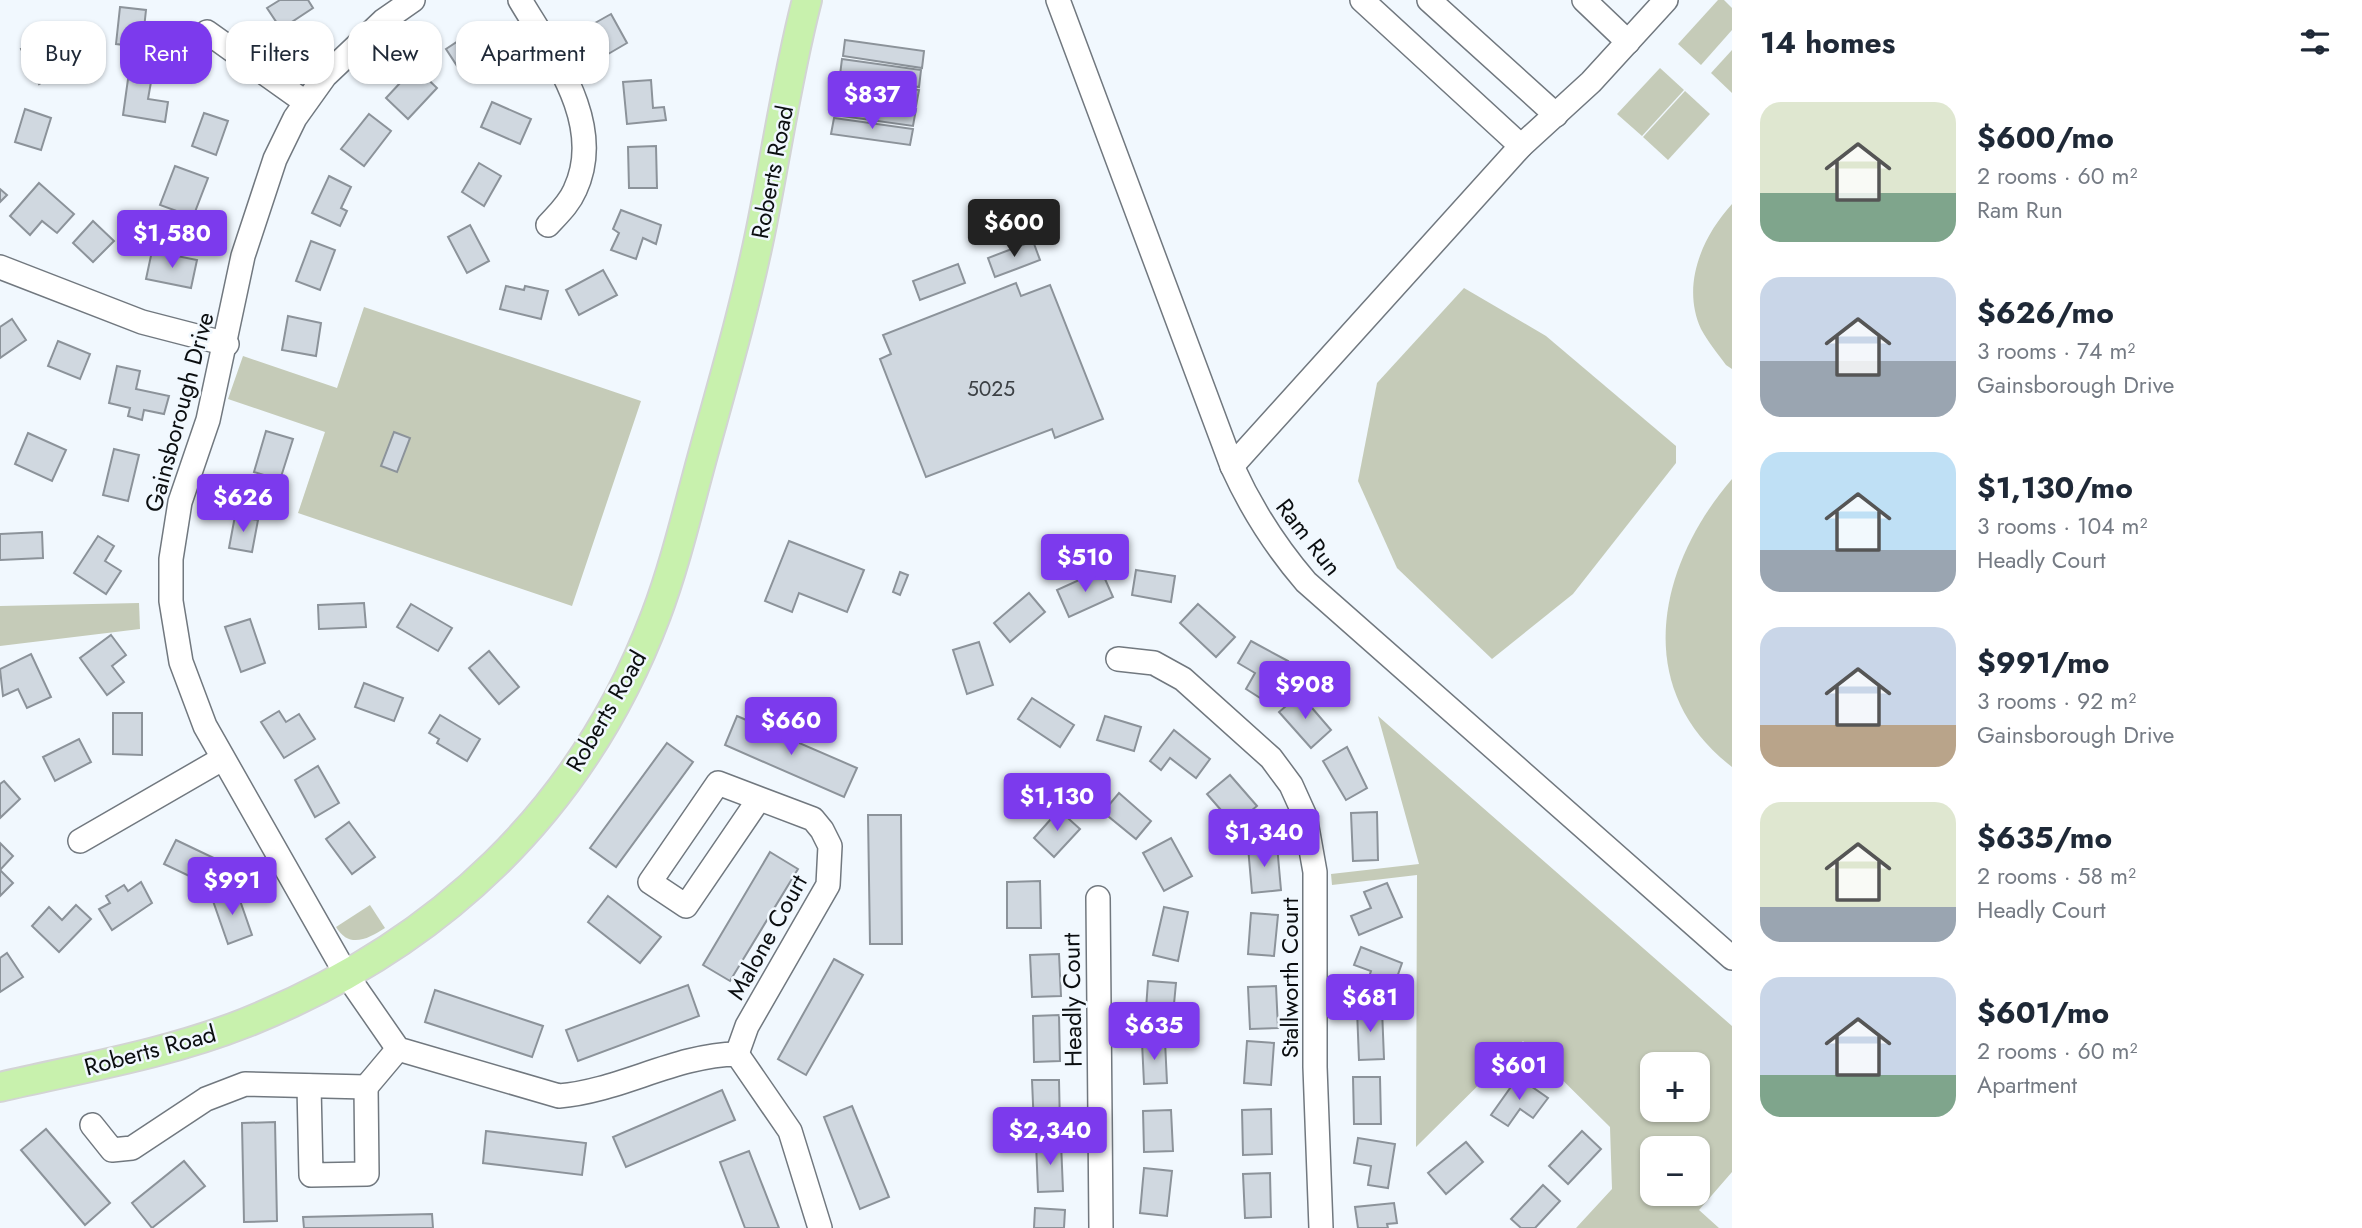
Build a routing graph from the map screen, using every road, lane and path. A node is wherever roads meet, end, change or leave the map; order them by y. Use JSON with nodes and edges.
{"nodes":[{"id":1,"x":412,"y":0,"type":"edge"},
{"id":2,"x":520,"y":0,"type":"edge"},
{"id":3,"x":807,"y":0,"type":"edge"},
{"id":4,"x":1058,"y":0,"type":"edge"},
{"id":5,"x":1362,"y":0,"type":"edge"},
{"id":6,"x":1429,"y":0,"type":"edge"},
{"id":7,"x":1584,"y":0,"type":"edge"},
{"id":8,"x":1666,"y":0,"type":"edge"},
{"id":9,"x":212,"y":36,"type":"edge"},
{"id":10,"x":1628,"y":42,"type":"junction"},
{"id":11,"x":305,"y":102,"type":"junction"},
{"id":12,"x":1556,"y":115,"type":"junction"},
{"id":13,"x":1521,"y":146,"type":"junction"},
{"id":14,"x":548,"y":225,"type":"dead end"},
{"id":15,"x":0,"y":267,"type":"edge"},
{"id":16,"x":227,"y":344,"type":"junction"},
{"id":17,"x":1232,"y":466,"type":"junction"},
{"id":18,"x":1118,"y":659,"type":"dead end"},
{"id":19,"x":222,"y":759,"type":"junction"},
{"id":20,"x":759,"y":799,"type":"junction"},
{"id":21,"x":80,"y":841,"type":"dead end"},
{"id":22,"x":1098,"y":898,"type":"dead end"},
{"id":23,"x":1732,"y":958,"type":"edge"},
{"id":24,"x":346,"y":974,"type":"junction"},
{"id":25,"x":398,"y":1049,"type":"junction"},
{"id":26,"x":737,"y":1054,"type":"junction"},
{"id":27,"x":309,"y":1086,"type":"junction"},
{"id":28,"x":0,"y":1087,"type":"edge"},
{"id":29,"x":366,"y":1087,"type":"junction"},
{"id":30,"x":92,"y":1125,"type":"dead end"},
{"id":31,"x":820,"y":1228,"type":"edge"},
{"id":32,"x":1101,"y":1228,"type":"edge"},
{"id":33,"x":1321,"y":1228,"type":"edge"}],
"edges":[{"from":1,"to":11,"type":"street","name":"Gainsborough Drive"},
{"from":2,"to":14,"type":"street"},
{"from":3,"to":24,"type":"main road","name":"Roberts Road"},
{"from":4,"to":17,"type":"street","name":"Ram Run"},
{"from":5,"to":13,"type":"street"},
{"from":6,"to":12,"type":"street"},
{"from":7,"to":10,"type":"street"},
{"from":8,"to":10,"type":"street"},
{"from":9,"to":11,"type":"street"},
{"from":10,"to":12,"type":"street"},
{"from":11,"to":16,"type":"street","name":"Gainsborough Drive"},
{"from":12,"to":13,"type":"street"},
{"from":13,"to":17,"type":"street"},
{"from":15,"to":16,"type":"street"},
{"from":16,"to":19,"type":"street","name":"Gainsborough Drive"},
{"from":17,"to":23,"type":"street","name":"Ram Run"},
{"from":18,"to":33,"type":"street","name":"Stallworth Court"},
{"from":19,"to":21,"type":"street"},
{"from":19,"to":24,"type":"street","name":"Gainsborough Drive"},
{"from":20,"to":20,"type":"street","name":"Malone Court"},
{"from":20,"to":26,"type":"street","name":"Malone Court"},
{"from":22,"to":32,"type":"street","name":"Headly Court"},
{"from":24,"to":25,"type":"street","name":"Gainsborough Drive"},
{"from":24,"to":28,"type":"main road","name":"Roberts Road"},
{"from":25,"to":26,"type":"street"},
{"from":25,"to":29,"type":"street"},
{"from":26,"to":31,"type":"street"},
{"from":27,"to":29,"type":"street"},
{"from":27,"to":29,"type":"street"},
{"from":27,"to":30,"type":"street"}]}
